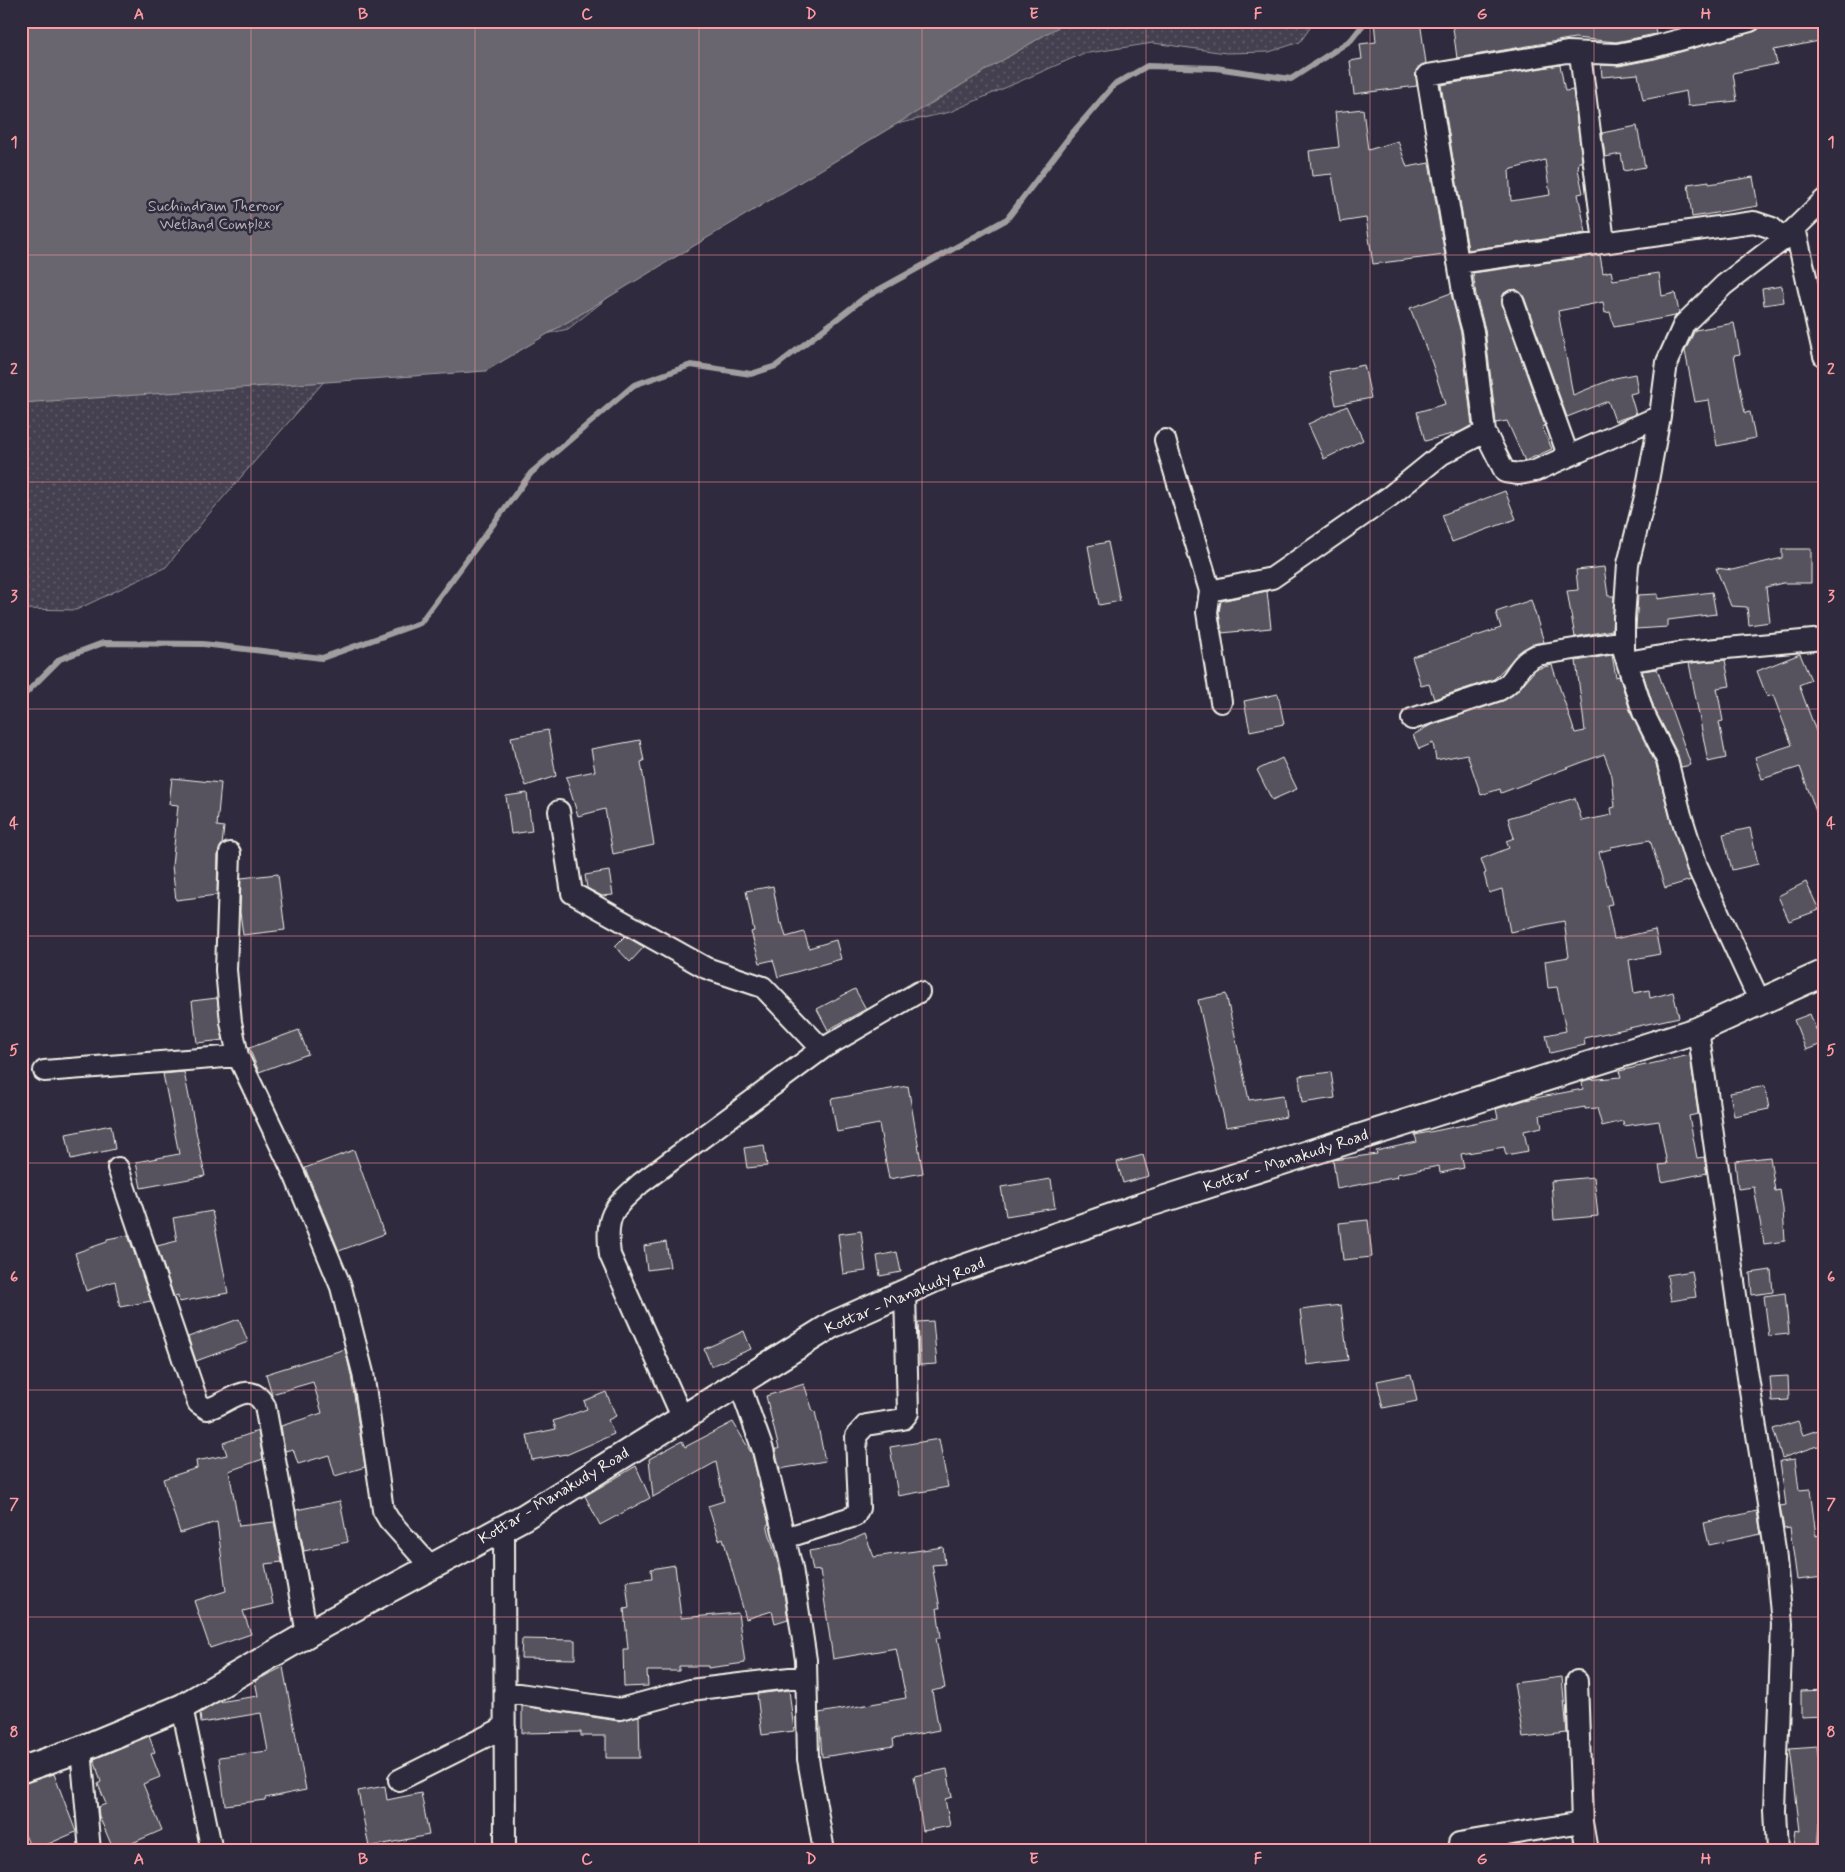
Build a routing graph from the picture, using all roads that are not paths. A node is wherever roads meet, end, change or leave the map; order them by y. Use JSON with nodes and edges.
{"nodes":[{"id":1,"x":1750,"y":21,"type":"edge"},
{"id":2,"x":1580,"y":54,"type":"junction"},
{"id":3,"x":1824,"y":200,"type":"edge"},
{"id":4,"x":1789,"y":233,"type":"junction"},
{"id":5,"x":1604,"y":242,"type":"junction"},
{"id":6,"x":1458,"y":263,"type":"junction"},
{"id":7,"x":1513,"y":301,"type":"dead end"},
{"id":8,"x":1824,"y":356,"type":"edge"},
{"id":9,"x":1660,"y":416,"type":"junction"},
{"id":10,"x":1486,"y":432,"type":"junction"},
{"id":11,"x":1165,"y":440,"type":"dead end"},
{"id":12,"x":1568,"y":455,"type":"junction"},
{"id":13,"x":1210,"y":591,"type":"junction"},
{"id":14,"x":1824,"y":639,"type":"edge"},
{"id":15,"x":1624,"y":641,"type":"junction"},
{"id":16,"x":1627,"y":662,"type":"junction"},
{"id":17,"x":1221,"y":702,"type":"dead end"},
{"id":18,"x":1412,"y":719,"type":"dead end"},
{"id":19,"x":559,"y":811,"type":"dead end"},
{"id":20,"x":230,"y":853,"type":"dead end"},
{"id":21,"x":1824,"y":973,"type":"edge"},
{"id":22,"x":919,"y":992,"type":"dead end"},
{"id":23,"x":1760,"y":1002,"type":"junction"},
{"id":24,"x":1698,"y":1030,"type":"junction"},
{"id":25,"x":822,"y":1049,"type":"junction"},
{"id":26,"x":238,"y":1056,"type":"junction"},
{"id":27,"x":44,"y":1071,"type":"dead end"},
{"id":28,"x":118,"y":1168,"type":"dead end"},
{"id":29,"x":905,"y":1292,"type":"junction"},
{"id":30,"x":739,"y":1383,"type":"junction"},
{"id":31,"x":683,"y":1419,"type":"junction"},
{"id":32,"x":504,"y":1527,"type":"junction"},
{"id":33,"x":784,"y":1538,"type":"junction"},
{"id":34,"x":431,"y":1567,"type":"junction"},
{"id":35,"x":306,"y":1634,"type":"junction"},
{"id":36,"x":806,"y":1676,"type":"junction"},
{"id":37,"x":1577,"y":1680,"type":"dead end"},
{"id":38,"x":506,"y":1692,"type":"junction"},
{"id":39,"x":182,"y":1707,"type":"junction"},
{"id":40,"x":505,"y":1727,"type":"junction"},
{"id":41,"x":81,"y":1749,"type":"junction"},
{"id":42,"x":21,"y":1770,"type":"edge"},
{"id":43,"x":399,"y":1780,"type":"dead end"},
{"id":44,"x":1582,"y":1822,"type":"junction"},
{"id":45,"x":1459,"y":1843,"type":"dead end"},
{"id":46,"x":90,"y":1851,"type":"edge"},
{"id":47,"x":212,"y":1851,"type":"edge"},
{"id":48,"x":506,"y":1851,"type":"edge"},
{"id":49,"x":824,"y":1851,"type":"edge"},
{"id":50,"x":1587,"y":1851,"type":"edge"},
{"id":51,"x":1777,"y":1851,"type":"edge"}],
"edges":[{"from":1,"to":2,"type":"street"},
{"from":2,"to":5,"type":"street"},
{"from":2,"to":6,"type":"street"},
{"from":3,"to":4,"type":"street"},
{"from":4,"to":5,"type":"street"},
{"from":4,"to":8,"type":"street"},
{"from":4,"to":9,"type":"street"},
{"from":5,"to":6,"type":"street"},
{"from":6,"to":10,"type":"street"},
{"from":7,"to":12,"type":"street"},
{"from":9,"to":12,"type":"street"},
{"from":9,"to":15,"type":"street"},
{"from":10,"to":12,"type":"street"},
{"from":10,"to":13,"type":"street"},
{"from":11,"to":13,"type":"street"},
{"from":13,"to":17,"type":"street"},
{"from":14,"to":16,"type":"street"},
{"from":15,"to":16,"type":"street"},
{"from":15,"to":18,"type":"street"},
{"from":16,"to":23,"type":"street"},
{"from":19,"to":25,"type":"street"},
{"from":20,"to":26,"type":"street"},
{"from":21,"to":23,"type":"main road","name":"Kottar - Manakudy Road"},
{"from":22,"to":25,"type":"street"},
{"from":23,"to":24,"type":"main road","name":"Kottar - Manakudy Road"},
{"from":24,"to":29,"type":"main road","name":"Kottar - Manakudy Road"},
{"from":24,"to":51,"type":"street"},
{"from":25,"to":31,"type":"street"},
{"from":26,"to":27,"type":"street"},
{"from":26,"to":34,"type":"street"},
{"from":28,"to":35,"type":"street"},
{"from":29,"to":30,"type":"main road","name":"Kottar - Manakudy Road"},
{"from":29,"to":33,"type":"street"},
{"from":30,"to":31,"type":"main road","name":"Kottar - Manakudy Road"},
{"from":30,"to":33,"type":"street"},
{"from":31,"to":32,"type":"main road","name":"Kottar - Manakudy Road"},
{"from":32,"to":34,"type":"main road","name":"Kottar - Manakudy Road"},
{"from":32,"to":38,"type":"street"},
{"from":33,"to":36,"type":"street"},
{"from":34,"to":35,"type":"main road","name":"Kottar - Manakudy Road"},
{"from":35,"to":39,"type":"main road","name":"Kottar - Manakudy Road"},
{"from":36,"to":38,"type":"street"},
{"from":36,"to":49,"type":"street"},
{"from":37,"to":44,"type":"street"},
{"from":38,"to":40,"type":"street"},
{"from":39,"to":41,"type":"main road","name":"Kottar - Manakudy Road"},
{"from":39,"to":47,"type":"street"},
{"from":40,"to":43,"type":"street"},
{"from":40,"to":48,"type":"street"},
{"from":41,"to":42,"type":"main road","name":"Kottar - Manakudy Road"},
{"from":41,"to":46,"type":"street"},
{"from":44,"to":45,"type":"street"},
{"from":44,"to":50,"type":"street"}]}
